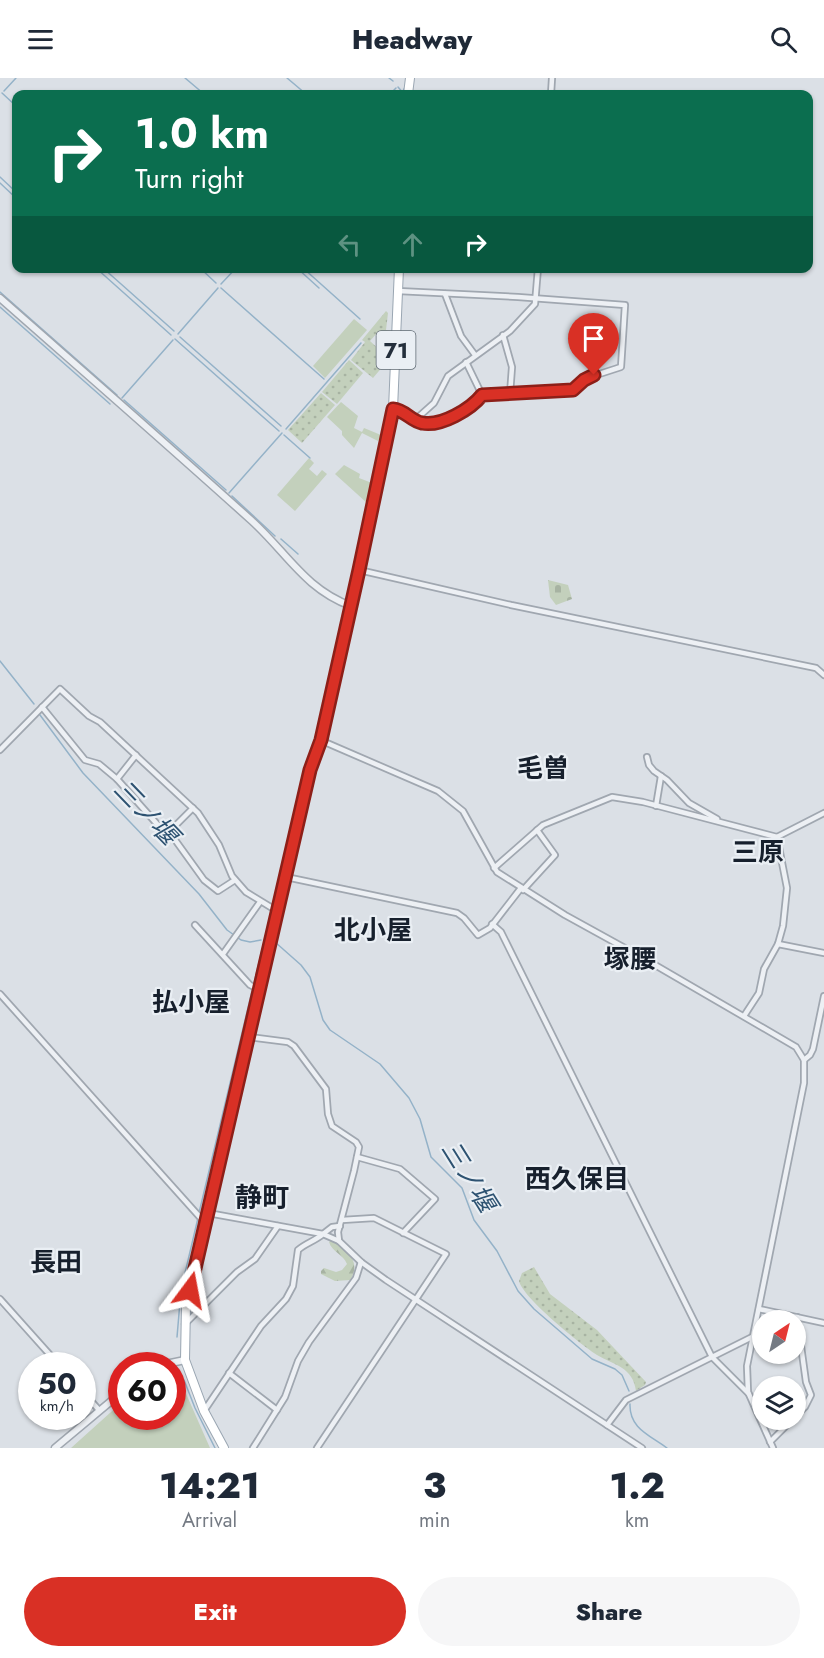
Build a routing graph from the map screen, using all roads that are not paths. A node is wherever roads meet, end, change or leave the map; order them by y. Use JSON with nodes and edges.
{"nodes":[{"id":1,"x":399,"y":273,"type":"edge"},
{"id":2,"x":538,"y":273,"type":"edge"},
{"id":3,"x":398,"y":291,"type":"junction"},
{"id":4,"x":445,"y":294,"type":"junction"},
{"id":5,"x":0,"y":298,"type":"edge"},
{"id":6,"x":535,"y":298,"type":"junction"},
{"id":7,"x":503,"y":335,"type":"junction"},
{"id":8,"x":475,"y":355,"type":"junction"},
{"id":9,"x":466,"y":362,"type":"junction"},
{"id":10,"x":510,"y":394,"type":"junction"},
{"id":11,"x":482,"y":395,"type":"junction"},
{"id":12,"x":393,"y":409,"type":"junction"},
{"id":13,"x":415,"y":420,"type":"junction"},
{"id":14,"x":359,"y":570,"type":"junction"},
{"id":15,"x":351,"y":606,"type":"junction"},
{"id":16,"x":824,"y":675,"type":"edge"},
{"id":17,"x":42,"y":707,"type":"junction"},
{"id":18,"x":321,"y":740,"type":"junction"},
{"id":19,"x":0,"y":750,"type":"edge"},
{"id":20,"x":136,"y":755,"type":"junction"},
{"id":21,"x":647,"y":757,"type":"dead end"},
{"id":22,"x":661,"y":776,"type":"junction"},
{"id":23,"x":117,"y":779,"type":"junction"},
{"id":24,"x":656,"y":806,"type":"junction"},
{"id":25,"x":194,"y":808,"type":"junction"},
{"id":26,"x":824,"y":813,"type":"edge"},
{"id":27,"x":723,"y":823,"type":"junction"},
{"id":28,"x":537,"y":830,"type":"junction"},
{"id":29,"x":168,"y":833,"type":"junction"},
{"id":30,"x":777,"y":837,"type":"junction"},
{"id":31,"x":494,"y":868,"type":"junction"},
{"id":32,"x":286,"y":877,"type":"junction"},
{"id":33,"x":236,"y":880,"type":"junction"},
{"id":34,"x":522,"y":889,"type":"junction"},
{"id":35,"x":260,"y":902,"type":"junction"},
{"id":36,"x":278,"y":911,"type":"junction"},
{"id":37,"x":492,"y":924,"type":"junction"},
{"id":38,"x":195,"y":925,"type":"dead end"},
{"id":39,"x":778,"y":944,"type":"junction"},
{"id":40,"x":824,"y":953,"type":"edge"},
{"id":41,"x":222,"y":954,"type":"junction"},
{"id":42,"x":260,"y":990,"type":"junction"},
{"id":43,"x":0,"y":993,"type":"edge"},
{"id":44,"x":824,"y":996,"type":"edge"},
{"id":45,"x":744,"y":1016,"type":"junction"},
{"id":46,"x":249,"y":1037,"type":"junction"},
{"id":47,"x":804,"y":1060,"type":"junction"},
{"id":48,"x":357,"y":1156,"type":"junction"},
{"id":49,"x":208,"y":1213,"type":"junction"},
{"id":50,"x":342,"y":1220,"type":"junction"},
{"id":51,"x":206,"y":1224,"type":"junction"},
{"id":52,"x":278,"y":1226,"type":"junction"},
{"id":53,"x":340,"y":1226,"type":"junction"},
{"id":54,"x":403,"y":1233,"type":"junction"},
{"id":55,"x":323,"y":1234,"type":"junction"},
{"id":56,"x":339,"y":1241,"type":"junction"},
{"id":57,"x":361,"y":1262,"type":"junction"},
{"id":58,"x":0,"y":1299,"type":"edge"},
{"id":59,"x":415,"y":1299,"type":"junction"},
{"id":60,"x":759,"y":1309,"type":"joint"},
{"id":61,"x":764,"y":1310,"type":"edge"},
{"id":62,"x":806,"y":1319,"type":"edge"},
{"id":63,"x":824,"y":1323,"type":"edge"},
{"id":64,"x":184,"y":1325,"type":"junction"},
{"id":65,"x":752,"y":1338,"type":"joint"},
{"id":66,"x":47,"y":1352,"type":"edge"},
{"id":67,"x":185,"y":1352,"type":"edge"},
{"id":68,"x":712,"y":1357,"type":"junction"},
{"id":69,"x":186,"y":1363,"type":"edge"},
{"id":70,"x":230,"y":1373,"type":"junction"},
{"id":71,"x":806,"y":1382,"type":"edge"},
{"id":72,"x":749,"y":1394,"type":"junction"},
{"id":73,"x":108,"y":1403,"type":"edge"},
{"id":74,"x":806,"y":1405,"type":"edge"},
{"id":75,"x":96,"y":1407,"type":"edge"},
{"id":76,"x":99,"y":1410,"type":"junction"},
{"id":77,"x":277,"y":1410,"type":"junction"},
{"id":78,"x":204,"y":1411,"type":"junction"},
{"id":79,"x":607,"y":1425,"type":"junction"},
{"id":80,"x":784,"y":1430,"type":"edge"},
{"id":81,"x":772,"y":1445,"type":"edge"},
{"id":82,"x":55,"y":1448,"type":"edge"},
{"id":83,"x":224,"y":1448,"type":"edge"},
{"id":84,"x":253,"y":1448,"type":"edge"},
{"id":85,"x":317,"y":1448,"type":"edge"},
{"id":86,"x":642,"y":1448,"type":"edge"}],
"edges":[{"from":1,"to":3,"type":"main road","number":"71"},
{"from":2,"to":6,"type":"street"},
{"from":3,"to":4,"type":"street"},
{"from":3,"to":12,"type":"main road","number":"71"},
{"from":4,"to":6,"type":"street"},
{"from":4,"to":8,"type":"street"},
{"from":5,"to":15,"type":"street"},
{"from":6,"to":7,"type":"street"},
{"from":6,"to":10,"type":"street"},
{"from":7,"to":8,"type":"street"},
{"from":7,"to":10,"type":"street"},
{"from":8,"to":9,"type":"street"},
{"from":9,"to":11,"type":"street"},
{"from":9,"to":13,"type":"street"},
{"from":10,"to":11,"type":"street"},
{"from":11,"to":13,"type":"street"},
{"from":12,"to":13,"type":"street"},
{"from":12,"to":14,"type":"main road","number":"71"},
{"from":14,"to":15,"type":"main road","number":"71"},
{"from":14,"to":16,"type":"street"},
{"from":15,"to":18,"type":"main road","number":"71"},
{"from":17,"to":19,"type":"street"},
{"from":17,"to":20,"type":"street"},
{"from":17,"to":23,"type":"street"},
{"from":18,"to":31,"type":"street"},
{"from":18,"to":32,"type":"main road","number":"71"},
{"from":20,"to":23,"type":"street"},
{"from":20,"to":25,"type":"street"},
{"from":21,"to":22,"type":"street"},
{"from":22,"to":24,"type":"street"},
{"from":22,"to":27,"type":"street"},
{"from":23,"to":29,"type":"street"},
{"from":24,"to":27,"type":"street"},
{"from":24,"to":28,"type":"street"},
{"from":25,"to":29,"type":"street"},
{"from":25,"to":33,"type":"street"},
{"from":26,"to":30,"type":"street"},
{"from":27,"to":30,"type":"street"},
{"from":28,"to":31,"type":"street"},
{"from":28,"to":34,"type":"street"},
{"from":29,"to":33,"type":"street"},
{"from":30,"to":39,"type":"street"},
{"from":31,"to":34,"type":"street"},
{"from":32,"to":36,"type":"main road","number":"71"},
{"from":32,"to":37,"type":"street"},
{"from":33,"to":35,"type":"street"},
{"from":34,"to":37,"type":"street"},
{"from":34,"to":45,"type":"street"},
{"from":35,"to":36,"type":"street"},
{"from":35,"to":41,"type":"street"},
{"from":36,"to":42,"type":"main road","number":"71"},
{"from":37,"to":68,"type":"street"},
{"from":38,"to":41,"type":"street"},
{"from":39,"to":40,"type":"street"},
{"from":39,"to":45,"type":"street"},
{"from":41,"to":42,"type":"street"},
{"from":42,"to":46,"type":"main road","number":"71"},
{"from":43,"to":51,"type":"street"},
{"from":44,"to":47,"type":"street"},
{"from":45,"to":47,"type":"street"},
{"from":46,"to":48,"type":"street"},
{"from":46,"to":49,"type":"main road","number":"71"},
{"from":47,"to":60,"type":"street"},
{"from":48,"to":50,"type":"street"},
{"from":48,"to":54,"type":"street"},
{"from":49,"to":51,"type":"main road","number":"71"},
{"from":49,"to":52,"type":"street"},
{"from":50,"to":53,"type":"street"},
{"from":50,"to":54,"type":"street"},
{"from":51,"to":64,"type":"main road","number":"71"},
{"from":52,"to":55,"type":"street"},
{"from":52,"to":64,"type":"street"},
{"from":53,"to":55,"type":"street"},
{"from":53,"to":56,"type":"street"},
{"from":54,"to":59,"type":"street"},
{"from":55,"to":56,"type":"street"},
{"from":55,"to":70,"type":"street"},
{"from":56,"to":57,"type":"street"},
{"from":57,"to":59,"type":"street"},
{"from":57,"to":77,"type":"street"},
{"from":58,"to":66,"type":"street"},
{"from":59,"to":79,"type":"street"},
{"from":59,"to":85,"type":"street"},
{"from":60,"to":61,"type":"street"},
{"from":62,"to":63,"type":"street"},
{"from":64,"to":67,"type":"main road","number":"71"},
{"from":65,"to":68,"type":"street"},
{"from":65,"to":72,"type":"street"},
{"from":68,"to":72,"type":"street"},
{"from":68,"to":79,"type":"street"},
{"from":69,"to":78,"type":"main road","number":"71"},
{"from":70,"to":77,"type":"street"},
{"from":70,"to":78,"type":"street"},
{"from":71,"to":74,"type":"street"},
{"from":72,"to":81,"type":"street"},
{"from":73,"to":76,"type":"street"},
{"from":75,"to":76,"type":"street"},
{"from":76,"to":82,"type":"street"},
{"from":77,"to":84,"type":"street"},
{"from":78,"to":83,"type":"main road","number":"71"},
{"from":79,"to":86,"type":"street"},
{"from":80,"to":81,"type":"street"}]}
